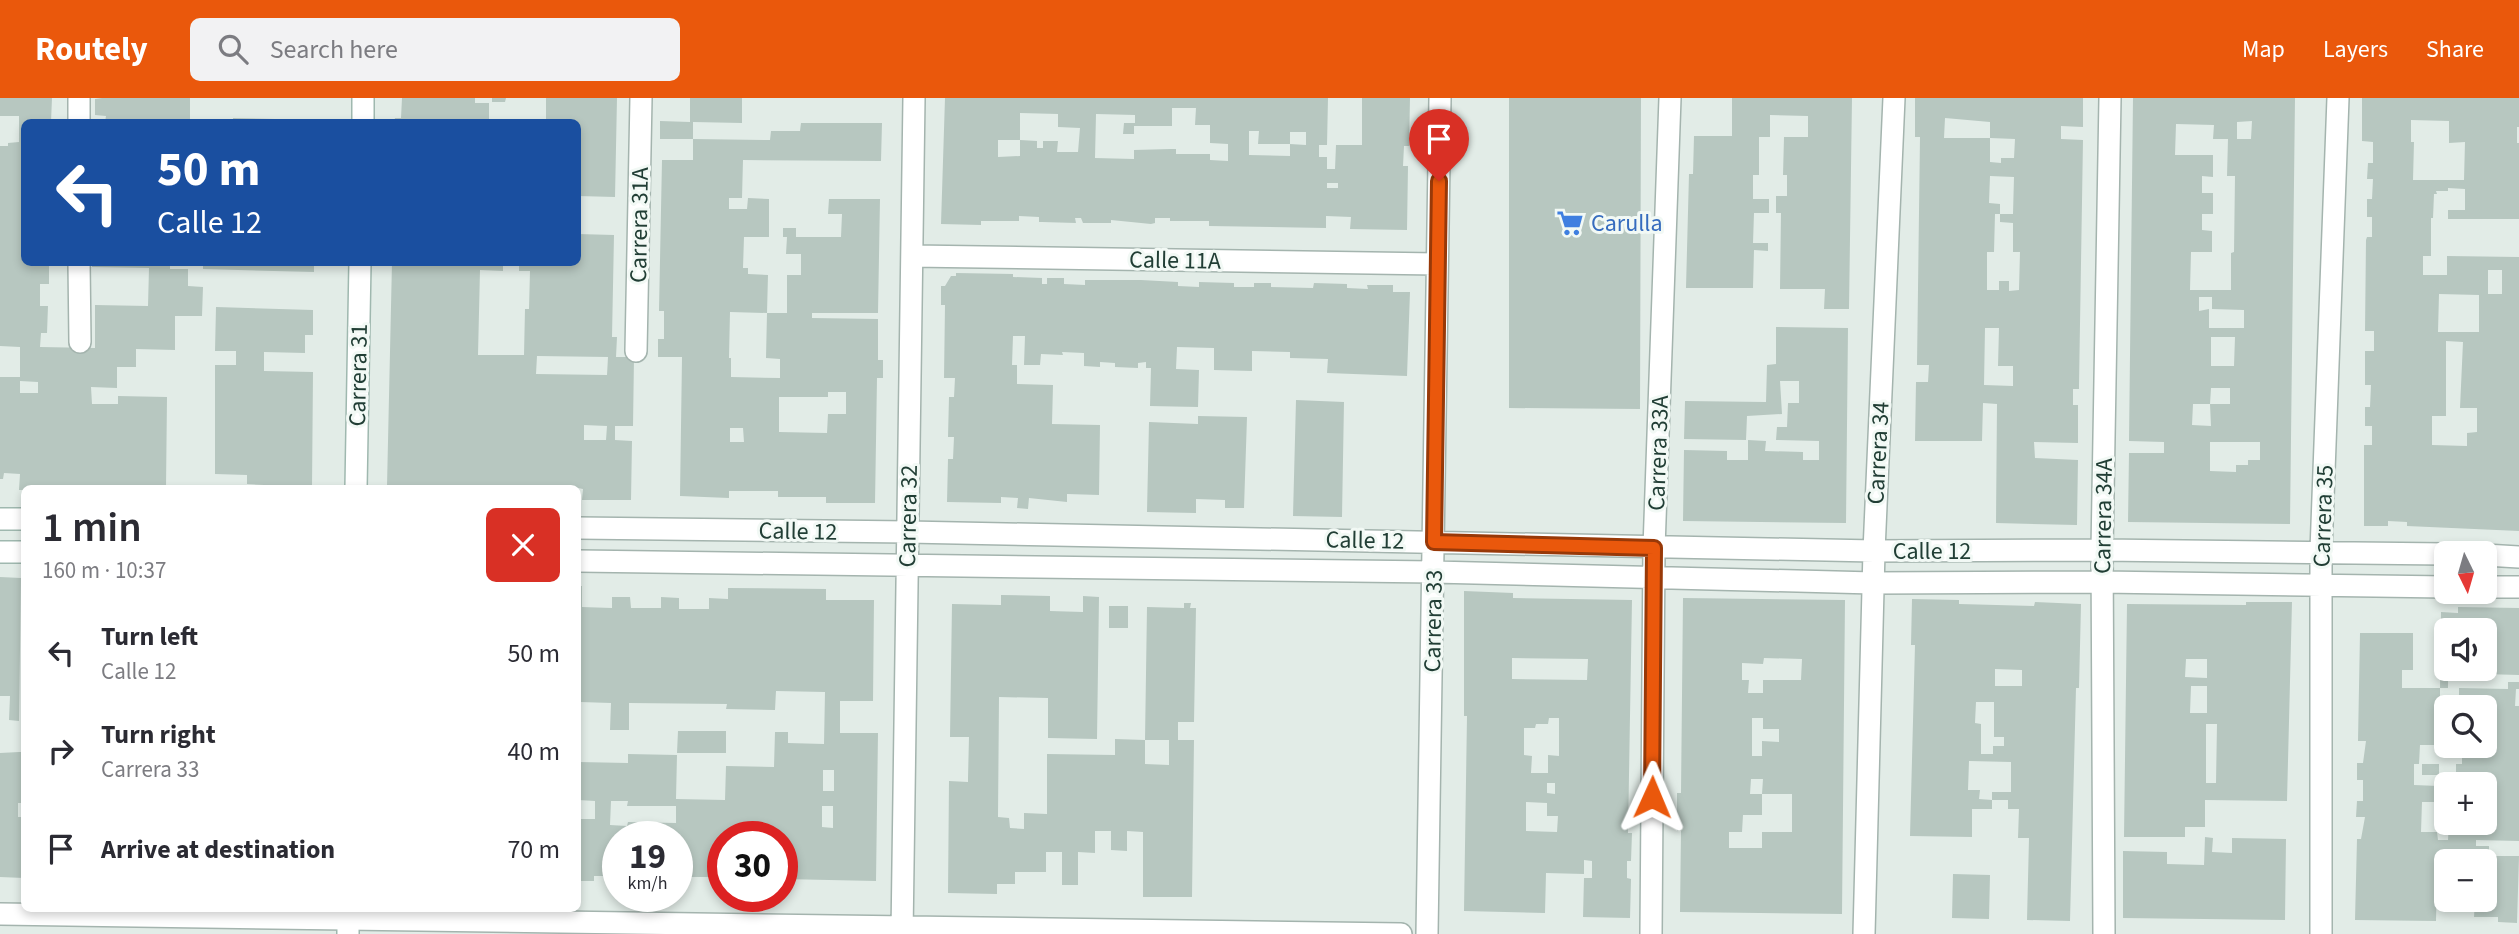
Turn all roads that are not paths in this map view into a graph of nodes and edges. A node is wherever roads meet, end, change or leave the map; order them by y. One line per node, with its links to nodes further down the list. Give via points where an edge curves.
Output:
1 (79, 98): 10 (street)
2 (363, 98): 11 (street)
3 (641, 98): 17 (street, Carrera 31A)
4 (914, 98): 12 (street, Carrera 32)
5 (1440, 98): 13 (street, Carrera 33)
6 (1670, 98): 24 (street, Carrera 33A)
7 (1894, 98): 26 (street, Carrera 34)
8 (2110, 98): 25 (street, Carrera 34A)
9 (2338, 98): 27 (street, Carrera 35)
10 (79, 119)
11 (363, 119)
12 (912, 256): 13 (street, Calle 11A); 22 (street, Carrera 32)
13 (1437, 264): 23 (street, Carrera 33)
14 (79, 266): 16 (street)
15 (360, 266): 18 (street, Carrera 31)
16 (80, 342)
17 (636, 351)
18 (356, 485)
19 (0, 519): 20 (street)
20 (21, 519)
21 (581, 528): 22 (street, Calle 12)
22 (908, 532): 23 (street, Calle 12); 34 (street, Carrera 32)
23 (1434, 542): 24 (street, Calle 12); 35 (street, Carrera 33)
24 (1654, 548): 26 (street, Calle 12); 36 (street, Carrera 33A)
25 (2102, 550): 26 (street, Calle 12); 27 (street, Calle 12); 37 (street, Carrera 34A)
26 (1874, 551): 38 (street, Carrera 34)
27 (2321, 551): 30 (street, Calle 12); 39 (street, Carrera 35)
28 (0, 552): 29 (street)
29 (21, 552)
30 (2434, 554)
31 (2497, 556): 32 (street)
32 (2519, 557)
33 (581, 561): 34 (street, Calle 12)
34 (908, 567): 35 (street, Calle 12); 45 (street, Carrera 32)
35 (1434, 572): 36 (street, Calle 12); 47 (street, Carrera 33)
36 (1654, 578): 38 (street, Calle 12); 48 (street, Carrera 33A)
37 (2102, 582): 38 (street, Calle 12); 39 (street, Calle 12); 50 (street, Carrera 34A)
38 (1873, 583): 49 (street, Carrera 34)
39 (2321, 586): 40 (street, Calle 12); 51 (street, Carrera 35)
40 (2434, 587)
41 (2497, 587): 42 (street)
42 (2519, 587)
43 (0, 914): 44 (street)
44 (348, 920): 45 (street)
45 (902, 930): 46 (street)
46 (1401, 934)
47 (1427, 934)
48 (1651, 934)
49 (1864, 934)
50 (2104, 934)
51 (2321, 934)

